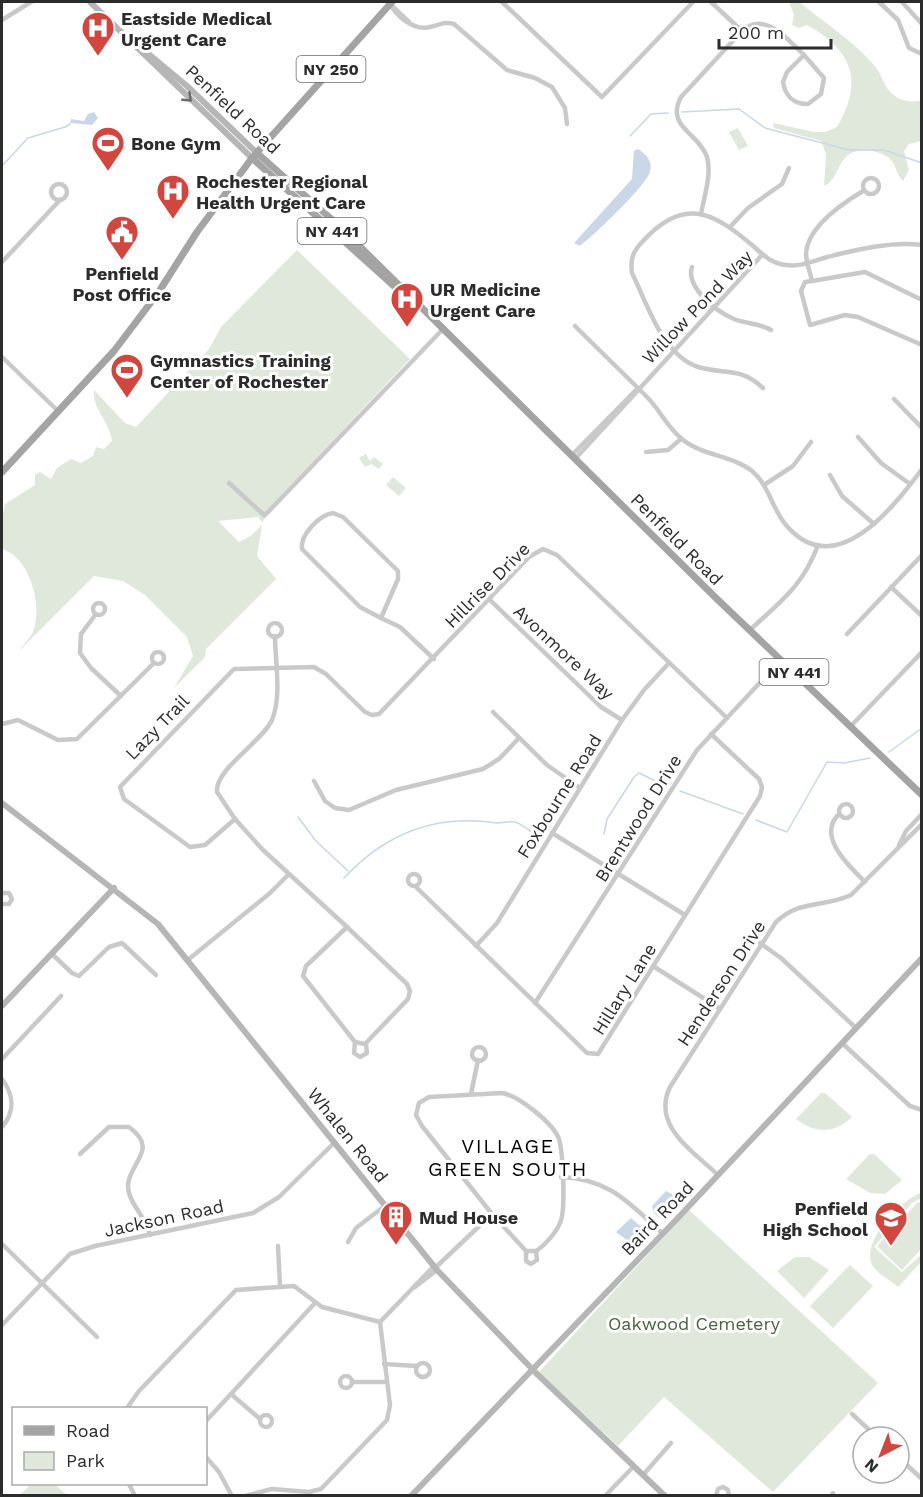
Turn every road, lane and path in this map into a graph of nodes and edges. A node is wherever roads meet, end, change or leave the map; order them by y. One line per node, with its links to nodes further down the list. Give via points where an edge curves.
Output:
1 (31, 2): 9 (street)
2 (90, 2): 15 (street, Penfield Road / NY 441, via 171,71)
3 (501, 2): 4 (street, via 602,97)
4 (693, 2)
5 (711, 2): 11 (street)
6 (879, 2): 12 (street, via 898,20 909,48)
7 (902, 2): 10 (street)
8 (391, 3): 14 (street, via 409,22 424,28 445,22 454,24 502,66 544,82 560,96); 15 (main road, NY 250)
9 (2, 20)
10 (921, 24)
11 (742, 31): 13 (street, via 751,25 768,25); 19 (street, via 678,103 678,122 707,157)
12 (921, 54)
13 (804, 55): 13 (street, via 822,73 825,83 818,98 808,104 790,98 783,82)
14 (567, 124)
15 (254, 156): 30 (main road, Penfield Road / NY 441, via 337,224); 38 (main road, NY 250, via 197,232 158,294 114,351)
16 (789, 168): 20 (street, via 782,184 748,208)
17 (863, 190): 24 (street, via 838,208 813,234 807,246)
18 (60, 200): 23 (street)
19 (701, 214): 20 (street); 33 (street, via 665,220 632,256 632,273 660,332)
20 (730, 227): 22 (street)
21 (921, 245): 24 (street, Willow Pond Way, via 891,245)
22 (762, 255): 24 (street, Willow Pond Way, via 785,265); 28 (street, Willow Pond Way)
23 (2, 262)
24 (807, 262): 26 (street)
25 (692, 267): 28 (street, via 691,282)
26 (812, 281): 27 (street, via 865,272); 32 (street, via 805,282 801,291 810,325 845,315 858,317)
27 (921, 300)
28 (715, 306): 31 (street, via 735,320); 33 (street, Willow Pond Way)
29 (575, 326): 36 (street)
30 (442, 330): 44 (main road, Penfield Road / NY 441); 48 (street, via 268,512 264,514)
31 (771, 330)
32 (921, 345)
33 (674, 349): 35 (street, via 694,365 738,371); 36 (street, Willow Pond Way)
34 (2, 357): 38 (street)
35 (763, 388)
36 (638, 389): 41 (street, Willow Pond Way); 44 (street, Willow Pond Way)
37 (894, 399): 39 (street)
38 (58, 411): 46 (main road, NY 250)
39 (921, 428)
40 (858, 437): 49 (street, via 882,463)
41 (681, 439): 43 (street, via 668,450); 50 (street, Willow Pond Way, via 745,466)
42 (811, 442): 50 (street, via 793,466)
43 (646, 452)
44 (573, 457): 59 (main road, Penfield Road / NY 441)
45 (921, 469): 49 (street)
46 (2, 472)
47 (830, 475): 51 (street, via 842,496)
48 (229, 483)
49 (910, 484): 51 (street)
50 (764, 485): 52 (street, Willow Pond Way, via 788,528)
51 (874, 524): 52 (street, via 846,543)
52 (818, 545): 59 (street, via 799,584)
53 (921, 555): 54 (street)
54 (891, 587): 57 (street); 60 (street)
55 (490, 600): 63 (street, Hillrise Drive); 66 (street, Hillrise Drive, via 532,554 550,550); 72 (street, Avonmore Way, via 601,706)
56 (96, 614): 69 (street, via 81,634 80,653)
57 (921, 616)
58 (381, 618): 58 (street, via 360,607 304,553 302,540 327,514 340,515 396,568 398,579); 63 (street, via 400,627)
59 (750, 630): 64 (main road, Penfield Road / NY 441)
60 (847, 634)
61 (275, 636): 67 (street)
62 (921, 652): 74 (street)
63 (434, 659): 68 (street, Hillrise Drive, via 379,714 368,714)
64 (781, 660): 71 (street, Brentwood Drive); 74 (main road, Penfield Road / NY 441)
65 (154, 663): 69 (street)
66 (669, 663): 71 (street, Hillrise Drive); 72 (street, Foxbourne Road)
67 (275, 667): 68 (street, Lazy Trail, via 317,668); 83 (street, via 273,718 217,788); 83 (street, Lazy Trail, via 231,670 120,787 124,799 190,847 201,847)
68 (347, 695)
69 (121, 696): 73 (street, via 73,741 54,739 18,720)
70 (493, 712): 76 (street)
71 (727, 718): 75 (street, Brentwood Drive)
72 (622, 720): 78 (street, Foxbourne Road)
73 (2, 724)
74 (849, 727): 79 (main road, Penfield Road / NY 441)
75 (711, 734): 87 (street, Brentwood Drive); 94 (street, Hillary Lane, via 759,779 762,791)
76 (519, 738): 77 (street, via 483,770 396,790 349,810 335,808 325,801); 78 (street, via 558,774)
77 (314, 781)
78 (580, 788): 85 (street, Foxbourne Road)
79 (921, 795)
80 (2, 803): 91 (street, Whalen Road)
81 (840, 814): 89 (street, via 832,823 834,842)
82 (921, 814): 86 (street, Henderson Drive)
83 (235, 819): 88 (street)
84 (921, 824): 86 (street, Henderson Drive)
85 (552, 833): 87 (street); 97 (street, Foxbourne Road, via 497,922)
86 (896, 850): 89 (street, Henderson Drive)
87 (619, 874): 94 (street); 104 (street, Brentwood Drive)
88 (288, 875): 95 (street); 100 (street)
89 (865, 882): 96 (street, Henderson Drive, via 845,898 790,911)
90 (416, 886): 97 (street, Hillary Lane)
91 (114, 888): 98 (street); 100 (street, Whalen Road, via 152,918)
92 (2, 893): 93 (street, via 9,893 12,898 9,904)
93 (2, 904)
94 (685, 915): 101 (street, Hillary Lane)
95 (347, 927): 108 (street, via 303,973 306,983); 110 (street, via 410,989 408,999)
96 (760, 944): 106 (street, Henderson Drive); 107 (street, via 781,958)
97 (476, 946): 104 (street, Hillary Lane)
98 (52, 954): 102 (street, via 79,976 109,947 122,943); 105 (street)
99 (921, 958): 107 (street, Baird Road)
100 (189, 959): 117 (street, Whalen Road)
101 (653, 966): 104 (street, Hillary Lane, via 595,1055 587,1053); 106 (street)
102 (156, 975)
103 (61, 996): 111 (street)
104 (535, 1003)
105 (2, 1006)
106 (719, 1008): 119 (street, Henderson Drive, via 670,1088 664,1106 671,1129)
107 (856, 1028): 109 (street, Baird Road)
108 (355, 1042): 110 (street); 110 (street, via 354,1053 360,1057 367,1053)
109 (842, 1043): 115 (street, via 909,1107); 119 (street, Baird Road)
110 (366, 1044)
111 (2, 1059)
112 (478, 1060): 114 (street)
113 (2, 1079): 116 (street, via 12,1104)
114 (471, 1094): 120 (street, via 502,1093 520,1099 558,1137); 122 (street, via 426,1097 419,1103 416,1115)
115 (921, 1110)
116 (2, 1127)
117 (335, 1142): 121 (street, Whalen Road); 124 (street, Jackson Road, via 279,1197 259,1210)
118 (80, 1154): 124 (street, via 109,1127 129,1127 138,1136 142,1152 128,1187)
119 (718, 1175): 123 (street, Baird Road)
120 (561, 1177): 123 (street, via 593,1182 615,1191); 129 (street, via 561,1222)
121 (386, 1206): 125 (street, via 356,1228); 130 (street, Whalen Road)
122 (492, 1214): 128 (street); 130 (street)
123 (663, 1234): 139 (street, Baird Road)
124 (150, 1235): 131 (street, Jackson Road, via 69,1254)
125 (348, 1242)
126 (2, 1244): 131 (street)
127 (278, 1246): 132 (street)
128 (526, 1251): 129 (street); 129 (street, via 526,1261 531,1264 537,1260)
129 (536, 1251)
130 (436, 1268): 134 (street); 139 (street, Whalen Road)
131 (42, 1283): 135 (street, Jackson Road); 136 (street)
132 (280, 1286): 133 (street, via 298,1288); 143 (street, via 232,1293)
133 (315, 1303): 134 (street); 142 (street)
134 (380, 1322): 137 (street)
135 (2, 1325)
136 (97, 1337)
137 (384, 1364): 138 (street); 141 (street)
138 (417, 1366)
139 (533, 1370): 150 (street, Whalen Road); 154 (street, Baird Road)
140 (353, 1382): 141 (street)
141 (386, 1382): 153 (street, via 390,1417 321,1489 272,1489)
142 (231, 1394): 145 (street); 146 (street)
143 (128, 1407)
144 (852, 1414): 147 (street)
145 (260, 1419)
146 (207, 1420)
147 (864, 1425)
148 (671, 1443): 151 (street)
149 (207, 1458): 152 (street)
150 (634, 1466): 151 (street, Whalen Road); 155 (street)
151 (643, 1475): 156 (street, Whalen Road)
152 (232, 1496)
153 (245, 1496)
154 (411, 1496)
155 (605, 1496)
156 (664, 1496)
157 (716, 1496): 158 (street, via 723,1487)
158 (729, 1496)

